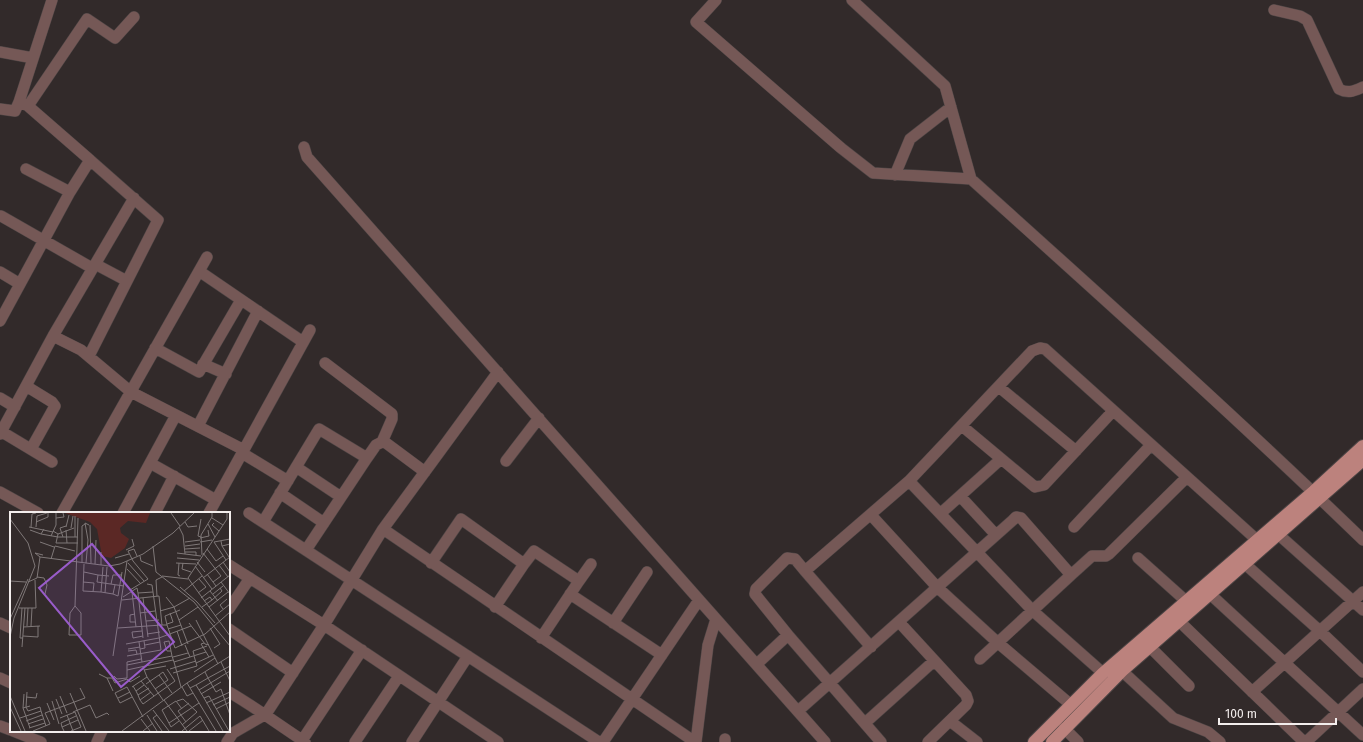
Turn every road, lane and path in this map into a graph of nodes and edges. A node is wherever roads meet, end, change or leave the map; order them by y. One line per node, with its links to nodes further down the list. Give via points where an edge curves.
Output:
1 (52, 0): 7 (street)
2 (716, 0): 15 (street, via 696,22 873,173)
3 (852, 0): 10 (street, via 945,86)
4 (1274, 10): 8 (street, via 1307,20 1339,89 1351,92)
5 (134, 17): 9 (street, via 114,38 87,19)
6 (0, 52): 7 (street)
7 (33, 58): 9 (street)
8 (1363, 87)
9 (24, 104): 11 (street, via 15,111); 13 (street)
10 (951, 107): 15 (street, via 910,139); 16 (street)
11 (0, 109)
12 (304, 147): 38 (street, via 306,157)
13 (90, 160): 17 (street); 18 (street)
14 (26, 168): 17 (street)
15 (895, 175): 16 (street)
16 (970, 179): 71 (street, via 1228,411)
17 (70, 192): 20 (street)
18 (134, 198): 22 (street); 25 (street, via 158,220)
19 (1, 216): 20 (street)
20 (45, 241): 22 (street); 26 (street)
21 (207, 257): 23 (street)
22 (94, 266): 25 (street); 32 (street)
23 (199, 271): 27 (street); 34 (street)
24 (0, 272): 26 (street)
25 (127, 281): 35 (street)
26 (20, 284): 28 (street)
27 (241, 300): 29 (street); 37 (street)
28 (3, 309): 30 (street)
29 (258, 311): 33 (street); 39 (street)
30 (0, 321)
31 (310, 330): 33 (street)
32 (53, 336): 35 (street); 40 (street)
33 (303, 342): 56 (street)
34 (155, 348): 37 (street, via 199,372); 42 (street)
35 (89, 356): 42 (street)
36 (325, 363): 51 (street, via 392,414)
37 (203, 364): 39 (street)
38 (498, 372): 47 (street); 64 (street)
39 (226, 374): 48 (street)
40 (26, 386): 44 (street); 54 (street, via 55,406)
41 (999, 387): 45 (street, via 1032,351 1045,349); 49 (street); 55 (street)
42 (131, 392): 46 (street); 76 (street)
43 (0, 398): 44 (street)
44 (15, 407): 50 (street)
45 (1112, 411): 52 (street); 55 (street)
46 (176, 415): 48 (street); 62 (street)
47 (538, 418): 60 (street); 109 (street)
48 (198, 426): 56 (street)
49 (962, 426): 58 (street); 68 (street)
50 (1, 433): 54 (street)
51 (382, 442): 57 (street, via 376,445); 64 (street)
52 (1151, 445): 66 (street); 85 (street)
53 (1363, 446): 71 (main road)
54 (31, 449): 61 (street)
55 (1076, 450): 58 (street, via 1044,485 1035,487)
56 (243, 452): 67 (street); 74 (street)
57 (367, 458): 63 (street, via 319,429); 73 (street)
58 (1001, 459): 72 (street)
59 (1363, 460): 71 (main road)
60 (506, 461)
61 (52, 462)
62 (150, 463): 65 (street); 77 (street)
63 (296, 467): 67 (street); 73 (street)
64 (426, 472): 86 (street)
65 (174, 476): 74 (street); 78 (street)
66 (1187, 477): 89 (street); 101 (street, via 1109,554 1092,556)
67 (288, 480): 70 (street)
68 (909, 481): 81 (street); 82 (street)
69 (0, 492): 75 (street)
70 (280, 494): 83 (street); 84 (street)
71 (1317, 495): 88 (main road); 89 (main road); 90 (street)
72 (960, 496): 81 (street); 87 (street)
73 (341, 498): 84 (street)
74 (216, 500): 79 (street)
75 (36, 512)
76 (63, 512)
77 (124, 512)
78 (155, 512)
79 (210, 512)
80 (249, 513): 83 (street)
81 (941, 513): 92 (street)
82 (871, 515): 99 (street); 105 (street)
83 (263, 522): 91 (street)
84 (324, 524): 91 (street)
85 (1074, 527)
86 (383, 529): 94 (street); 103 (street)
87 (996, 535): 92 (street); 101 (street, via 1016,517 1021,518)
88 (1279, 535): 97 (main road); 111 (street)
89 (1257, 540): 110 (main road)
90 (1363, 540)
91 (306, 550): 103 (street)
92 (978, 552): 105 (street); 115 (street)
93 (1138, 558): 110 (street)
94 (431, 563): 95 (street, via 461,519); 112 (street)
95 (524, 564): 104 (street, via 534,551); 112 (street)
96 (591, 564): 104 (street)
97 (1245, 564): 108 (main road); 124 (street)
98 (230, 566): 102 (street)
99 (805, 571): 125 (street, via 795,559 787,558 756,589 755,594); 128 (street)
100 (647, 572): 120 (street)
101 (1071, 575): 115 (street)
102 (250, 578): 113 (street); 121 (street)
103 (352, 580): 121 (street); 132 (street)
104 (579, 581): 107 (street)
105 (937, 587): 118 (street); 127 (street)
106 (1363, 592): 111 (street)
107 (570, 594): 120 (street); 126 (street)
108 (1210, 594): 117 (main road); 135 (street)
109 (699, 600): 116 (street); 131 (street)
110 (1186, 601): 140 (main road)
111 (1353, 601): 114 (street); 124 (street)
112 (495, 607): 126 (street)
113 (230, 608)
114 (1363, 610)
115 (1033, 611): 127 (street); 140 (street)
116 (716, 619): 136 (street); 173 (street, via 708,644)
117 (1179, 621): 129 (main road); 147 (street)
118 (899, 622): 128 (street); 134 (street)
119 (0, 623): 122 (street)
120 (613, 623): 131 (street)
121 (324, 625): 130 (street); 139 (street)
122 (10, 628)
123 (230, 630): 139 (street)
124 (1320, 631): 135 (street); 138 (street)
125 (788, 635): 136 (street); 144 (street)
126 (541, 638): 149 (street)
127 (997, 642): 133 (street); 151 (street)
128 (871, 646): 144 (street)
129 (1150, 647): 137 (main road); 145 (street)
130 (362, 650): 141 (street); 164 (street)
131 (662, 655): 149 (street)
132 (468, 656): 150 (street); 171 (street)
133 (980, 659)
134 (934, 660): 155 (street, via 966,695 968,701); 156 (street)
135 (1285, 662): 147 (street); 153 (street)
136 (757, 664): 152 (street)
137 (1122, 671): 158 (main road); 181 (street, via 1173,718 1208,732)
138 (1363, 672)
139 (293, 673): 154 (street)
140 (1103, 673): 151 (main road)
141 (400, 676): 150 (street); 168 (street)
142 (0, 678): 143 (street)
143 (10, 683)
144 (830, 683): 152 (street); 156 (street)
145 (1189, 686)
146 (1363, 689): 153 (street)
147 (1252, 692): 182 (street)
148 (230, 693): 154 (street)
149 (632, 699): 172 (street); 173 (street)
150 (438, 702): 163 (street); 169 (street)
151 (1070, 704): 178 (main road)
152 (798, 711): 174 (street)
153 (1338, 712): 162 (street); 182 (street)
154 (266, 714): 164 (street); 167 (street, via 233,733)
155 (950, 721): 176 (street); 177 (street)
156 (865, 723): 175 (street)
157 (0, 726): 159 (street)
158 (1064, 728): 179 (main road); 180 (street)
159 (10, 730)
160 (15, 732): 165 (street)
161 (102, 732): 166 (street)
162 (1363, 735)
163 (484, 738): 170 (street)
164 (303, 741)
165 (41, 742)
166 (97, 742)
167 (227, 742)
168 (355, 742)
169 (412, 742)
170 (498, 742)
171 (599, 742)
172 (603, 742)
173 (695, 742)
174 (825, 742)
175 (881, 742)
176 (928, 742)
177 (977, 742)
178 (1034, 742)
179 (1052, 742)
180 (1078, 742)
181 (1220, 742)
182 (1305, 742)

